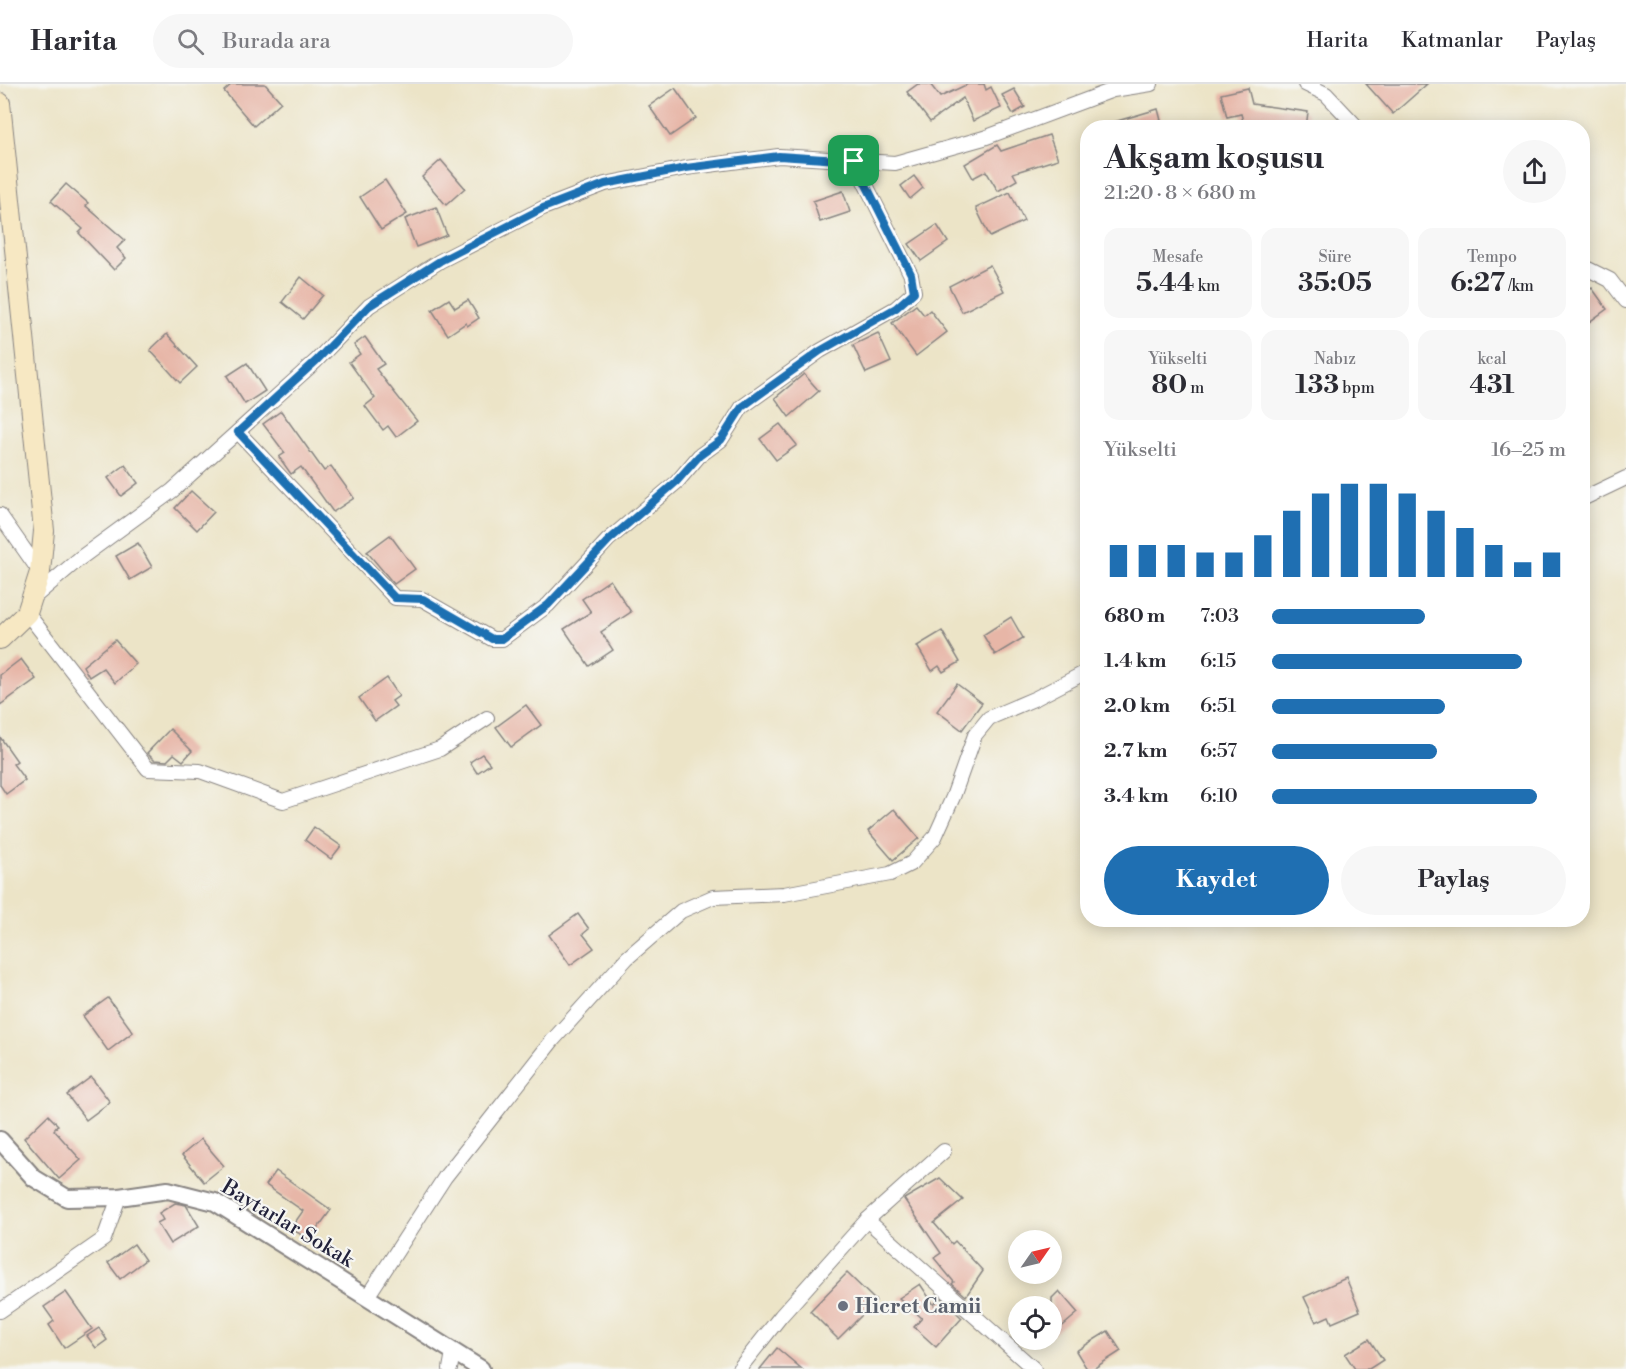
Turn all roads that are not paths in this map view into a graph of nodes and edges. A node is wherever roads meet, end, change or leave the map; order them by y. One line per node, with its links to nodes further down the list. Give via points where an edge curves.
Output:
1 (1151, 84): 3 (street)
2 (1305, 84): 5 (street, via 1326,94)
3 (1111, 87): 6 (street, via 984,138 895,163)
4 (0, 103): 13 (main road, via 44,531)
5 (1350, 120)
6 (854, 161): 9 (street, via 779,156 686,168 605,184 543,208 440,261 369,306); 9 (street, via 911,274 914,292 896,308 820,351 742,407 721,440 609,540 548,605 502,639 492,639 423,599 395,598)
7 (1590, 270): 8 (street, via 1610,280)
8 (1626, 301)
9 (238, 432): 14 (street, via 172,491 79,560)
10 (1626, 478): 11 (street)
11 (1590, 495)
12 (0, 515): 13 (street)
13 (40, 572): 14 (main road)
14 (29, 606): 15 (main road); 17 (street, via 148,769 200,771 283,801 440,749)
15 (0, 639)
16 (1080, 675): 22 (street, via 990,718 975,735 934,837 912,863 890,874 794,893 713,897 681,911 636,950 552,1041 452,1167)
17 (487, 718)
18 (0, 1140): 20 (street, Baytarlar Sokak, via 34,1178 68,1198)
19 (944, 1151): 21 (street)
20 (119, 1197): 22 (street, Baytarlar Sokak, via 168,1190 215,1202); 23 (street, via 104,1239)
21 (867, 1220): 27 (street); 28 (street)
22 (367, 1298): 24 (street, Baytarlar Sokak)
23 (0, 1311)
24 (453, 1352): 25 (street); 26 (street, Baytarlar Sokak)
25 (450, 1369)
26 (481, 1369)
27 (739, 1369)
28 (1034, 1369)

